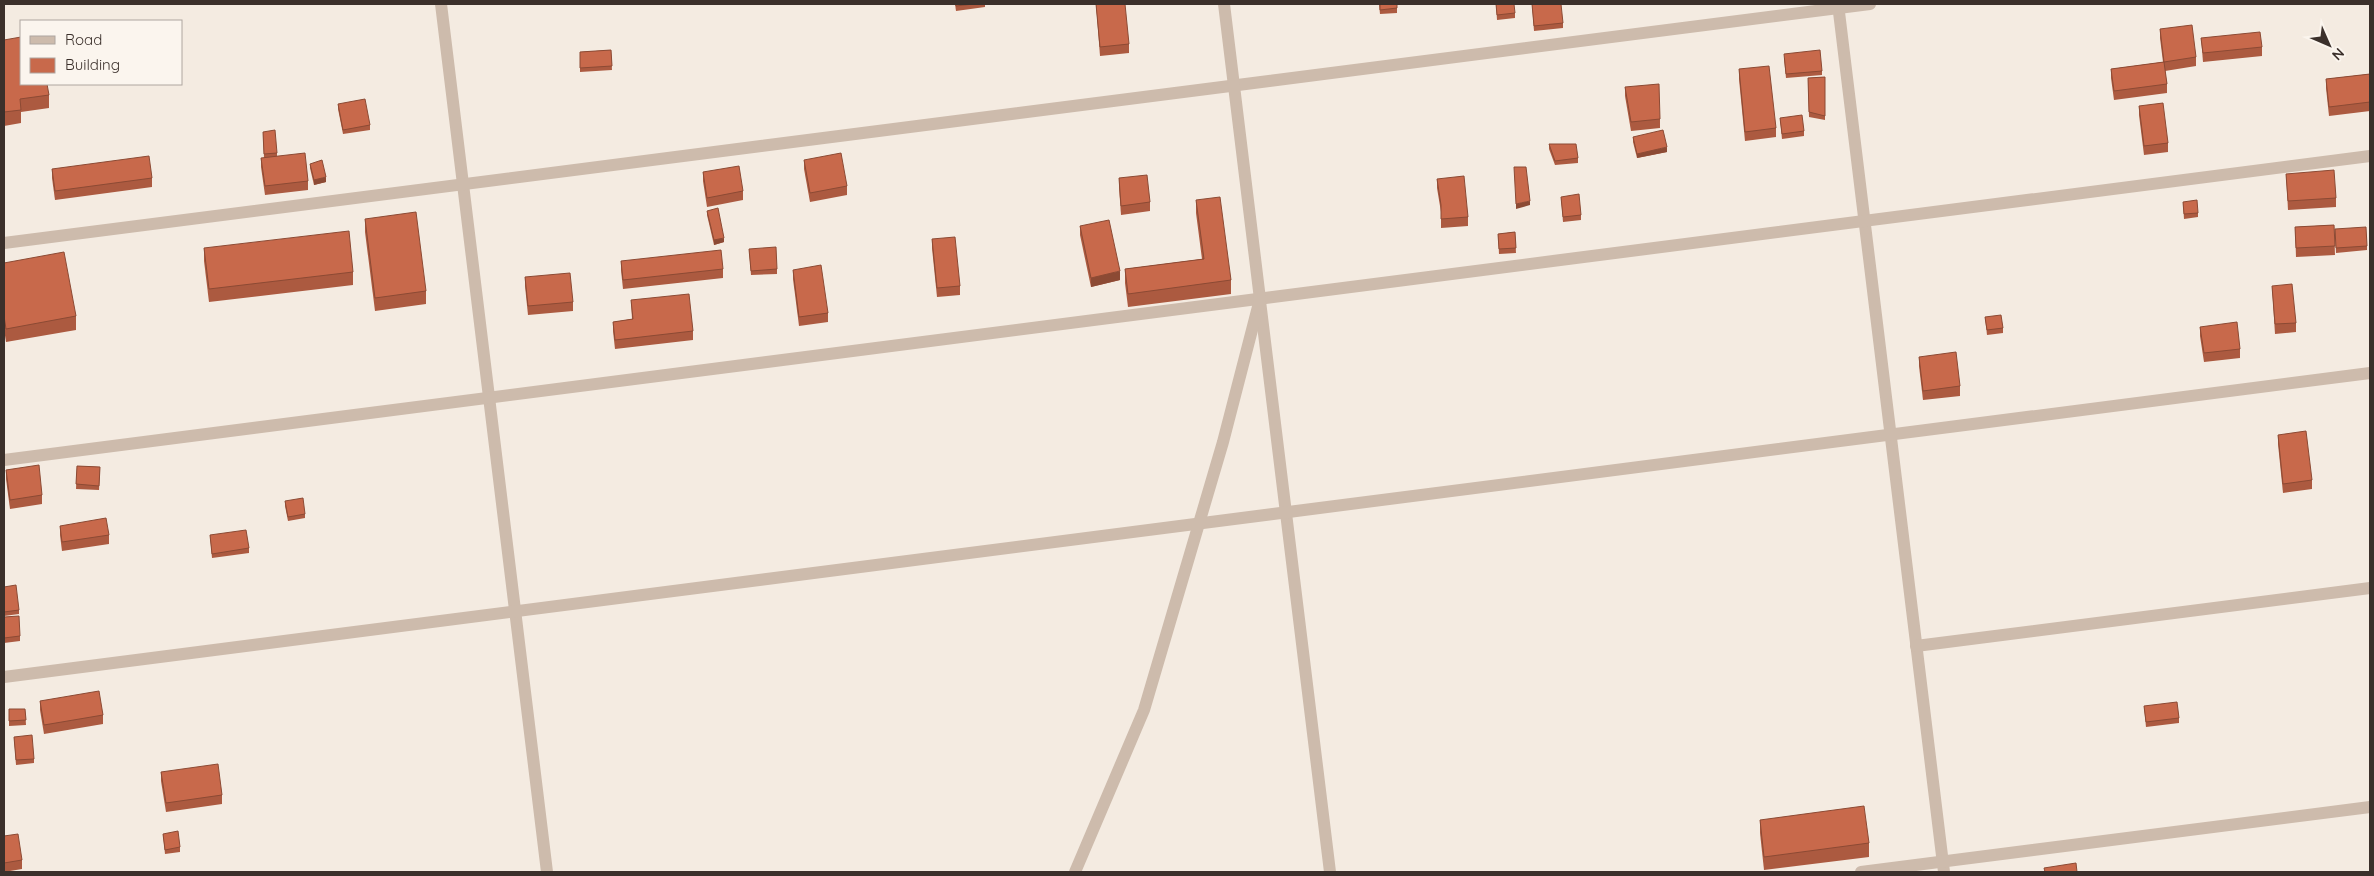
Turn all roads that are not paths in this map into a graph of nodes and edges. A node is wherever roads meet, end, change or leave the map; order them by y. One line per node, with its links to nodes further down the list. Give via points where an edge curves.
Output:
1 (440, 4): 7 (street)
2 (1224, 4): 5 (street)
3 (1870, 4): 4 (street)
4 (1838, 6): 5 (street); 8 (street)
5 (1234, 85): 7 (street); 10 (street)
6 (2370, 156): 8 (street)
7 (463, 184): 9 (street); 12 (street)
8 (1864, 221): 10 (street); 13 (street)
9 (4, 243)
10 (1260, 299): 12 (street); 15 (street); 16 (street)
11 (2370, 373): 13 (street)
12 (489, 398): 14 (street); 18 (street)
13 (1891, 435): 15 (street); 19 (street)
14 (4, 460)
15 (1286, 512): 16 (street); 25 (street)
16 (1199, 524): 18 (street); 24 (street, via 1144,710)
17 (2370, 588): 19 (street)
18 (515, 612): 20 (street); 23 (street)
19 (1916, 646): 22 (street)
20 (4, 677)
21 (2370, 807): 22 (street)
22 (1943, 867): 26 (street)
23 (547, 872)
24 (1074, 872)
25 (1330, 872)
26 (1861, 872)

